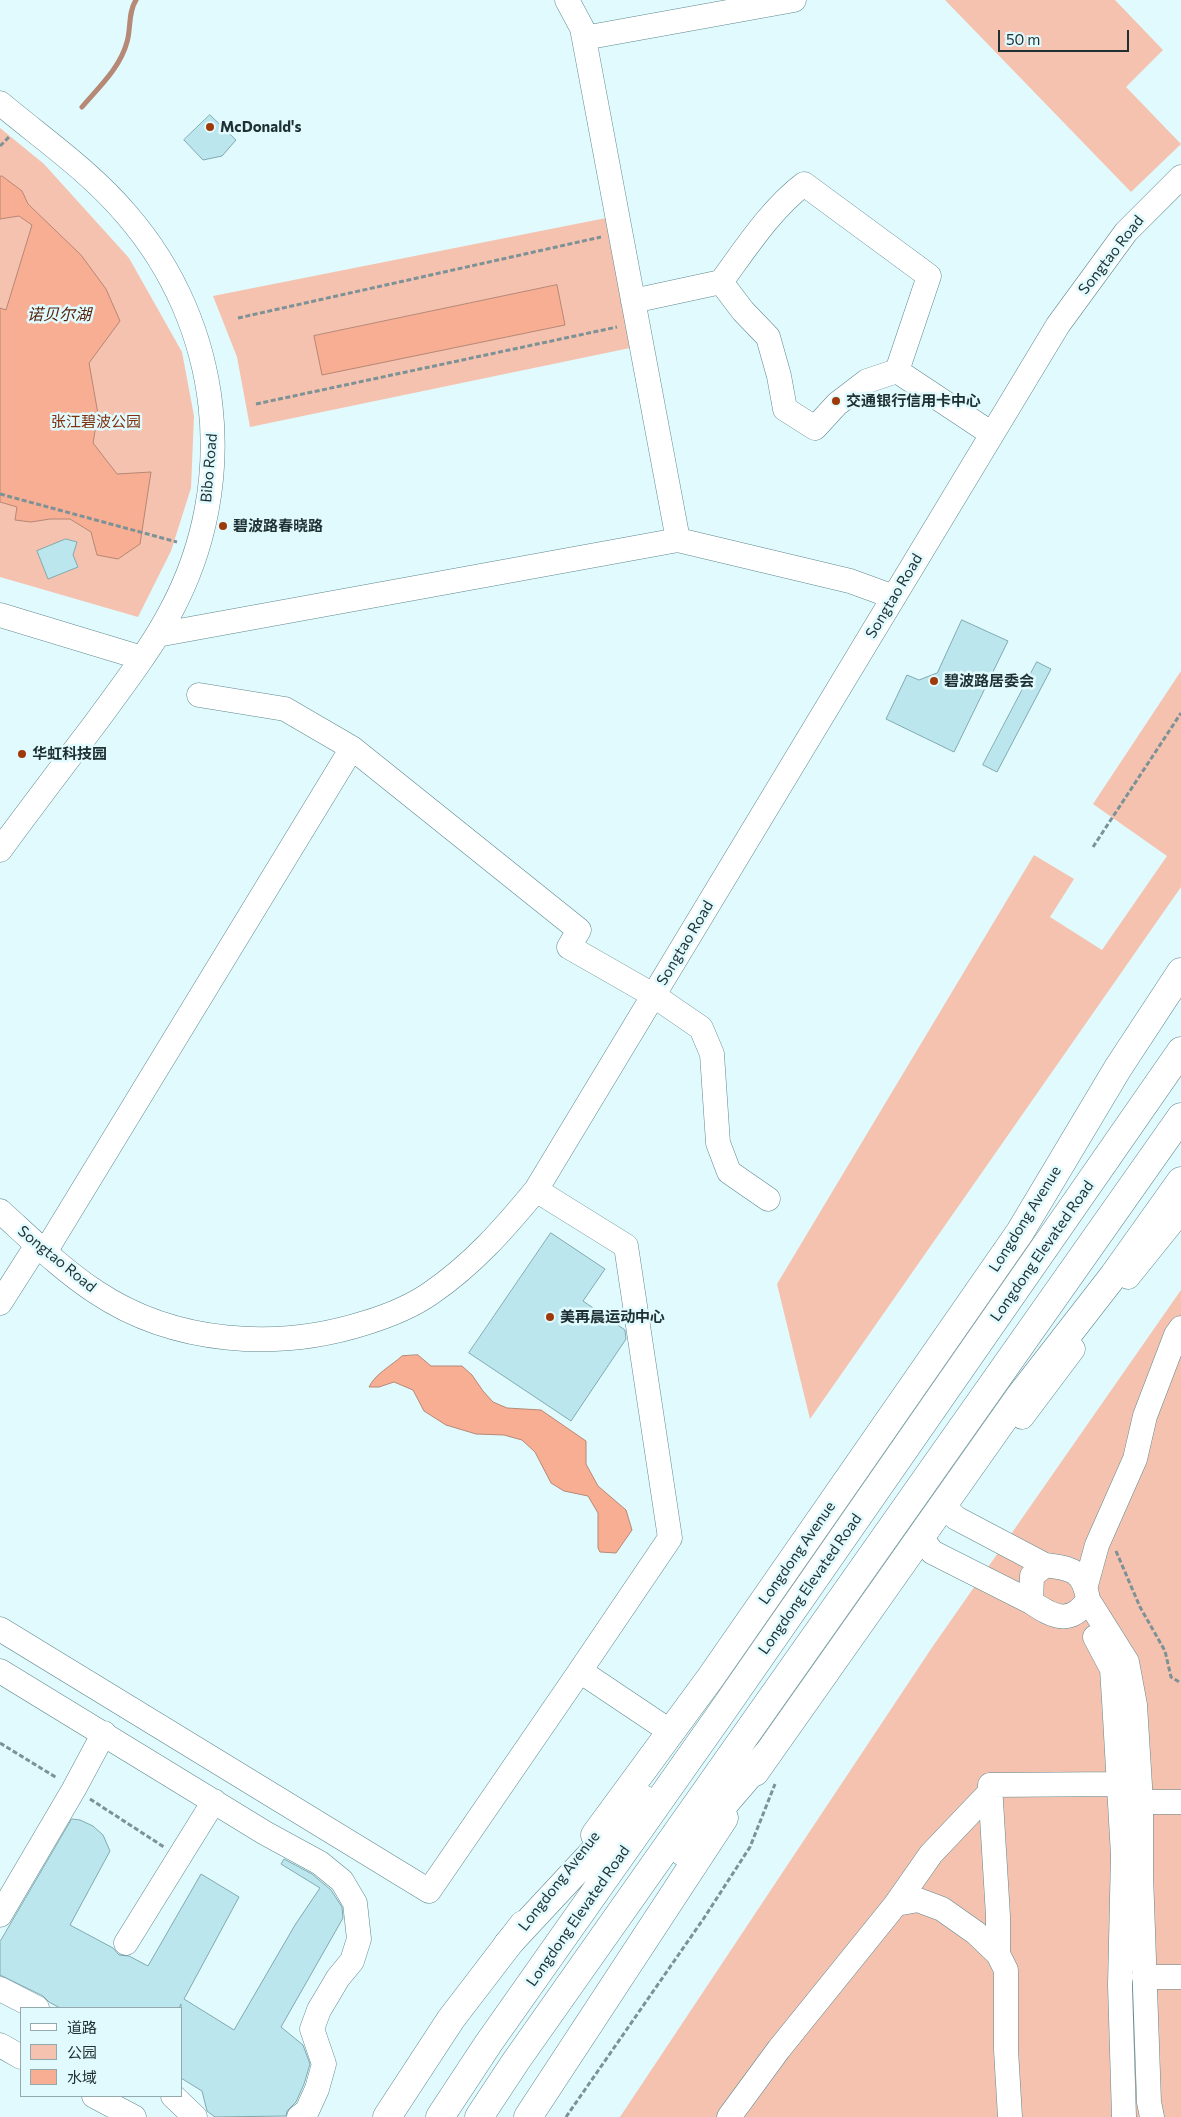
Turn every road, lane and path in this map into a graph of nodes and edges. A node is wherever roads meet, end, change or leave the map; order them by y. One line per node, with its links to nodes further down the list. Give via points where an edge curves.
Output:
1 (567, 0): 3 (street)
2 (794, 0): 3 (street)
3 (584, 38): 6 (street)
4 (0, 103): 15 (street, Bibo Road, via 96,184 126,214 157,253 192,323 203,357 212,422 209,488)
5 (1181, 178): 12 (street, Songtao Road, via 1126,232 1105,258 1058,325)
6 (621, 233): 8 (street); 9 (path)
7 (721, 282): 8 (street); 10 (street, via 768,337 785,409 815,428 837,404 867,381); 10 (street, via 788,196 804,184 929,276)
8 (636, 312): 11 (path); 14 (street)
9 (238, 318)
10 (897, 371): 12 (street)
11 (256, 404)
12 (992, 434): 16 (street, Songtao Road)
13 (0, 494): 15 (path)
14 (678, 540): 16 (street, via 850,581); 18 (street)
15 (197, 548): 18 (street, Bibo Road, via 182,587)
16 (894, 597): 26 (street, Songtao Road)
17 (0, 615): 19 (street)
18 (157, 635): 19 (street, Bibo Road)
19 (142, 658): 24 (street, Bibo Road)
20 (199, 695): 22 (street, via 285,710)
21 (1181, 713): 23 (path)
22 (352, 748): 26 (street, via 579,930 569,947); 35 (street)
23 (1093, 847)
24 (0, 850)
25 (1181, 972): 51 (main road, Longdong Avenue, via 1118,1068 1020,1232)
26 (653, 995): 30 (street, Songtao Road); 31 (street, via 701,1028 712,1054 718,1143 729,1172)
27 (1181, 1051): 50 (main road, Longdong Elevated Road)
28 (1181, 1117): 67 (main road)
29 (1181, 1181): 36 (main road)
30 (536, 1190): 35 (street, Songtao Road, via 468,1266 429,1295 387,1316 338,1332 292,1339 248,1340 162,1324 97,1293); 48 (street, via 626,1246 670,1538)
31 (768, 1199)
32 (1181, 1201): 36 (main road)
33 (0, 1211): 35 (street, Songtao Road)
34 (1181, 1211): 39 (street)
35 (41, 1248): 37 (street)
36 (1114, 1275): 40 (main road, via 1020,1396)
37 (0, 1303)
38 (1181, 1328): 42 (street, via 1145,1416 1135,1459)
39 (1022, 1418)
40 (944, 1506): 41 (main road); 43 (street, via 956,1518)
41 (921, 1537): 45 (street, via 932,1552); 53 (main road)
42 (1100, 1539): 43 (street); 44 (street); 49 (path, via 1112,1539 1140,1607 1165,1651 1171,1676)
43 (1056, 1566): 44 (street, via 1074,1570); 45 (street, via 1032,1576)
44 (1084, 1599): 45 (street, via 1064,1617 1050,1615); 55 (street, via 1112,1669); 58 (street, via 1127,1662 1135,1705)
45 (1031, 1602)
46 (0, 1629): 48 (street, via 428,1891)
47 (0, 1671): 52 (street)
48 (580, 1671): 51 (street)
49 (1181, 1683)
50 (717, 1719): 63 (main road); 78 (main road, Longdong Elevated Road)
51 (671, 1732): 63 (main road, Longdong Avenue, via 619,1804)
52 (104, 1733): 57 (street); 61 (street)
53 (768, 1753): 67 (main road); 80 (main road)
54 (775, 1782): 81 (path, via 750,1847)
55 (1119, 1784): 56 (street, via 990,1785); 84 (street, via 1123,1855 1120,1985)
56 (991, 1792): 60 (street, via 931,1854); 64 (street)
57 (214, 1801): 62 (street); 76 (street, via 320,1863 342,1881 355,1903 359,1939 352,1961 319,2010 312,2029 324,2064 307,2111)
58 (1141, 1802): 59 (street); 65 (street)
59 (1181, 1802)
60 (896, 1904): 64 (street, via 918,1900 942,1909); 82 (street, via 778,2049)
61 (0, 1915)
62 (126, 1943)
63 (508, 1944): 77 (main road, Longdong Avenue, via 451,2019)
64 (998, 1954): 83 (street, via 1006,1970)
65 (1144, 1977): 66 (street); 85 (street)
66 (1181, 1977)
67 (574, 1978): 79 (main road)
68 (0, 1989): 69 (street)
69 (36, 2007)
70 (0, 2045): 71 (street)
71 (20, 2056)
72 (96, 2097): 74 (street)
73 (175, 2097): 75 (street)
74 (134, 2117)
75 (195, 2117)
76 (299, 2117)
77 (387, 2117)
78 (440, 2117)
79 (479, 2117)
80 (528, 2117)
81 (566, 2117)
82 (729, 2117)
83 (1010, 2117)
84 (1124, 2117)
85 (1152, 2117)

